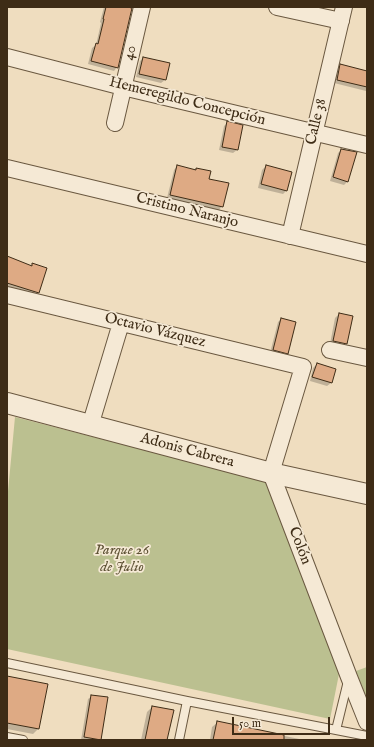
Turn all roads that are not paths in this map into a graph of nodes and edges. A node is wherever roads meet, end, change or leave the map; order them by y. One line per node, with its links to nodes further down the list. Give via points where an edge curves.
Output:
1 (142, 7): 5 (street, 40)
2 (277, 7): 3 (street)
3 (342, 14): 7 (street, Calle 38)
4 (7, 57): 5 (street, Hemeregildo Concepción)
5 (123, 87): 6 (street, 40); 7 (street, Hemeregildo Concepción)
6 (115, 123)
7 (314, 132): 8 (street, Hemeregildo Concepción); 10 (street, Calle 38)
8 (367, 145)
9 (7, 168): 10 (street, Cristino Naranjo)
10 (290, 236): 11 (street, Cristino Naranjo)
11 (367, 254)
12 (7, 295): 13 (street, Octavio Vázquez)
13 (121, 323): 17 (street); 18 (street, Octavio Vázquez, via 303,367)
14 (330, 350): 15 (street)
15 (367, 358)
16 (8, 408): 17 (street, Adonis Cabrera)
17 (90, 426): 18 (street, Adonis Cabrera)
18 (271, 473): 19 (street, Adonis Cabrera); 21 (street, Colón)
19 (367, 494)
20 (7, 663): 22 (lane)
21 (349, 677): 23 (street, Colón); 24 (lane)
22 (187, 701): 24 (lane); 28 (lane)
23 (367, 722)
24 (336, 730): 25 (lane)
25 (367, 736)
26 (7, 737): 27 (lane)
27 (23, 740)
28 (179, 740)

